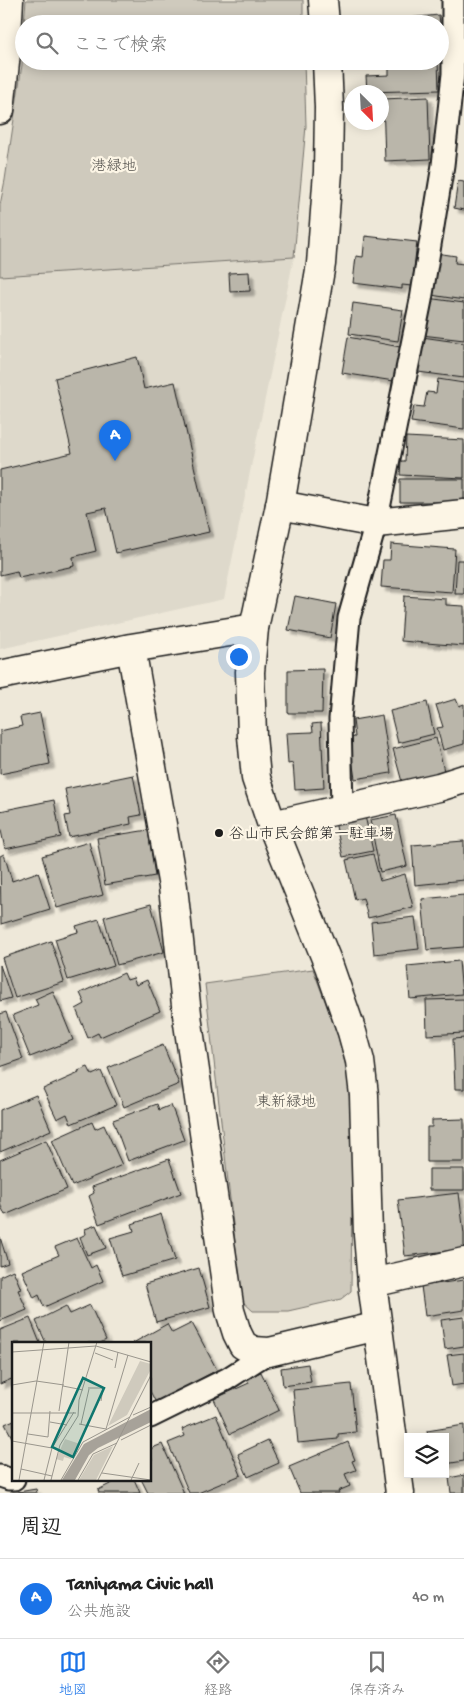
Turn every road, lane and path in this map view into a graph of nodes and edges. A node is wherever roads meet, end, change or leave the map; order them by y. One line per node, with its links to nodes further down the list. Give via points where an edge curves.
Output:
1 (9, 0): 6 (street)
2 (323, 0): 4 (street)
3 (453, 0): 9 (lane, via 453,74 443,165 421,300)
4 (324, 15)
5 (327, 70): 7 (street, via 328,172 321,264)
6 (0, 110)
7 (280, 505): 9 (street); 10 (street)
8 (464, 514): 9 (street)
9 (376, 523): 14 (lane, via 348,618 340,719)
10 (254, 628): 11 (street); 15 (street, via 250,672 256,778)
11 (131, 648): 12 (street); 19 (street, via 173,887 188,1023 230,1311 243,1346)
12 (0, 675)
13 (464, 779): 14 (street)
14 (342, 808): 15 (street)
15 (272, 825): 17 (street, via 329,966 360,1061)
16 (464, 1262): 17 (street)
17 (372, 1283): 18 (street)
18 (378, 1326): 19 (street); 21 (street)
19 (269, 1352): 20 (lane, via 227,1379)
20 (151, 1417)
21 (400, 1493)

